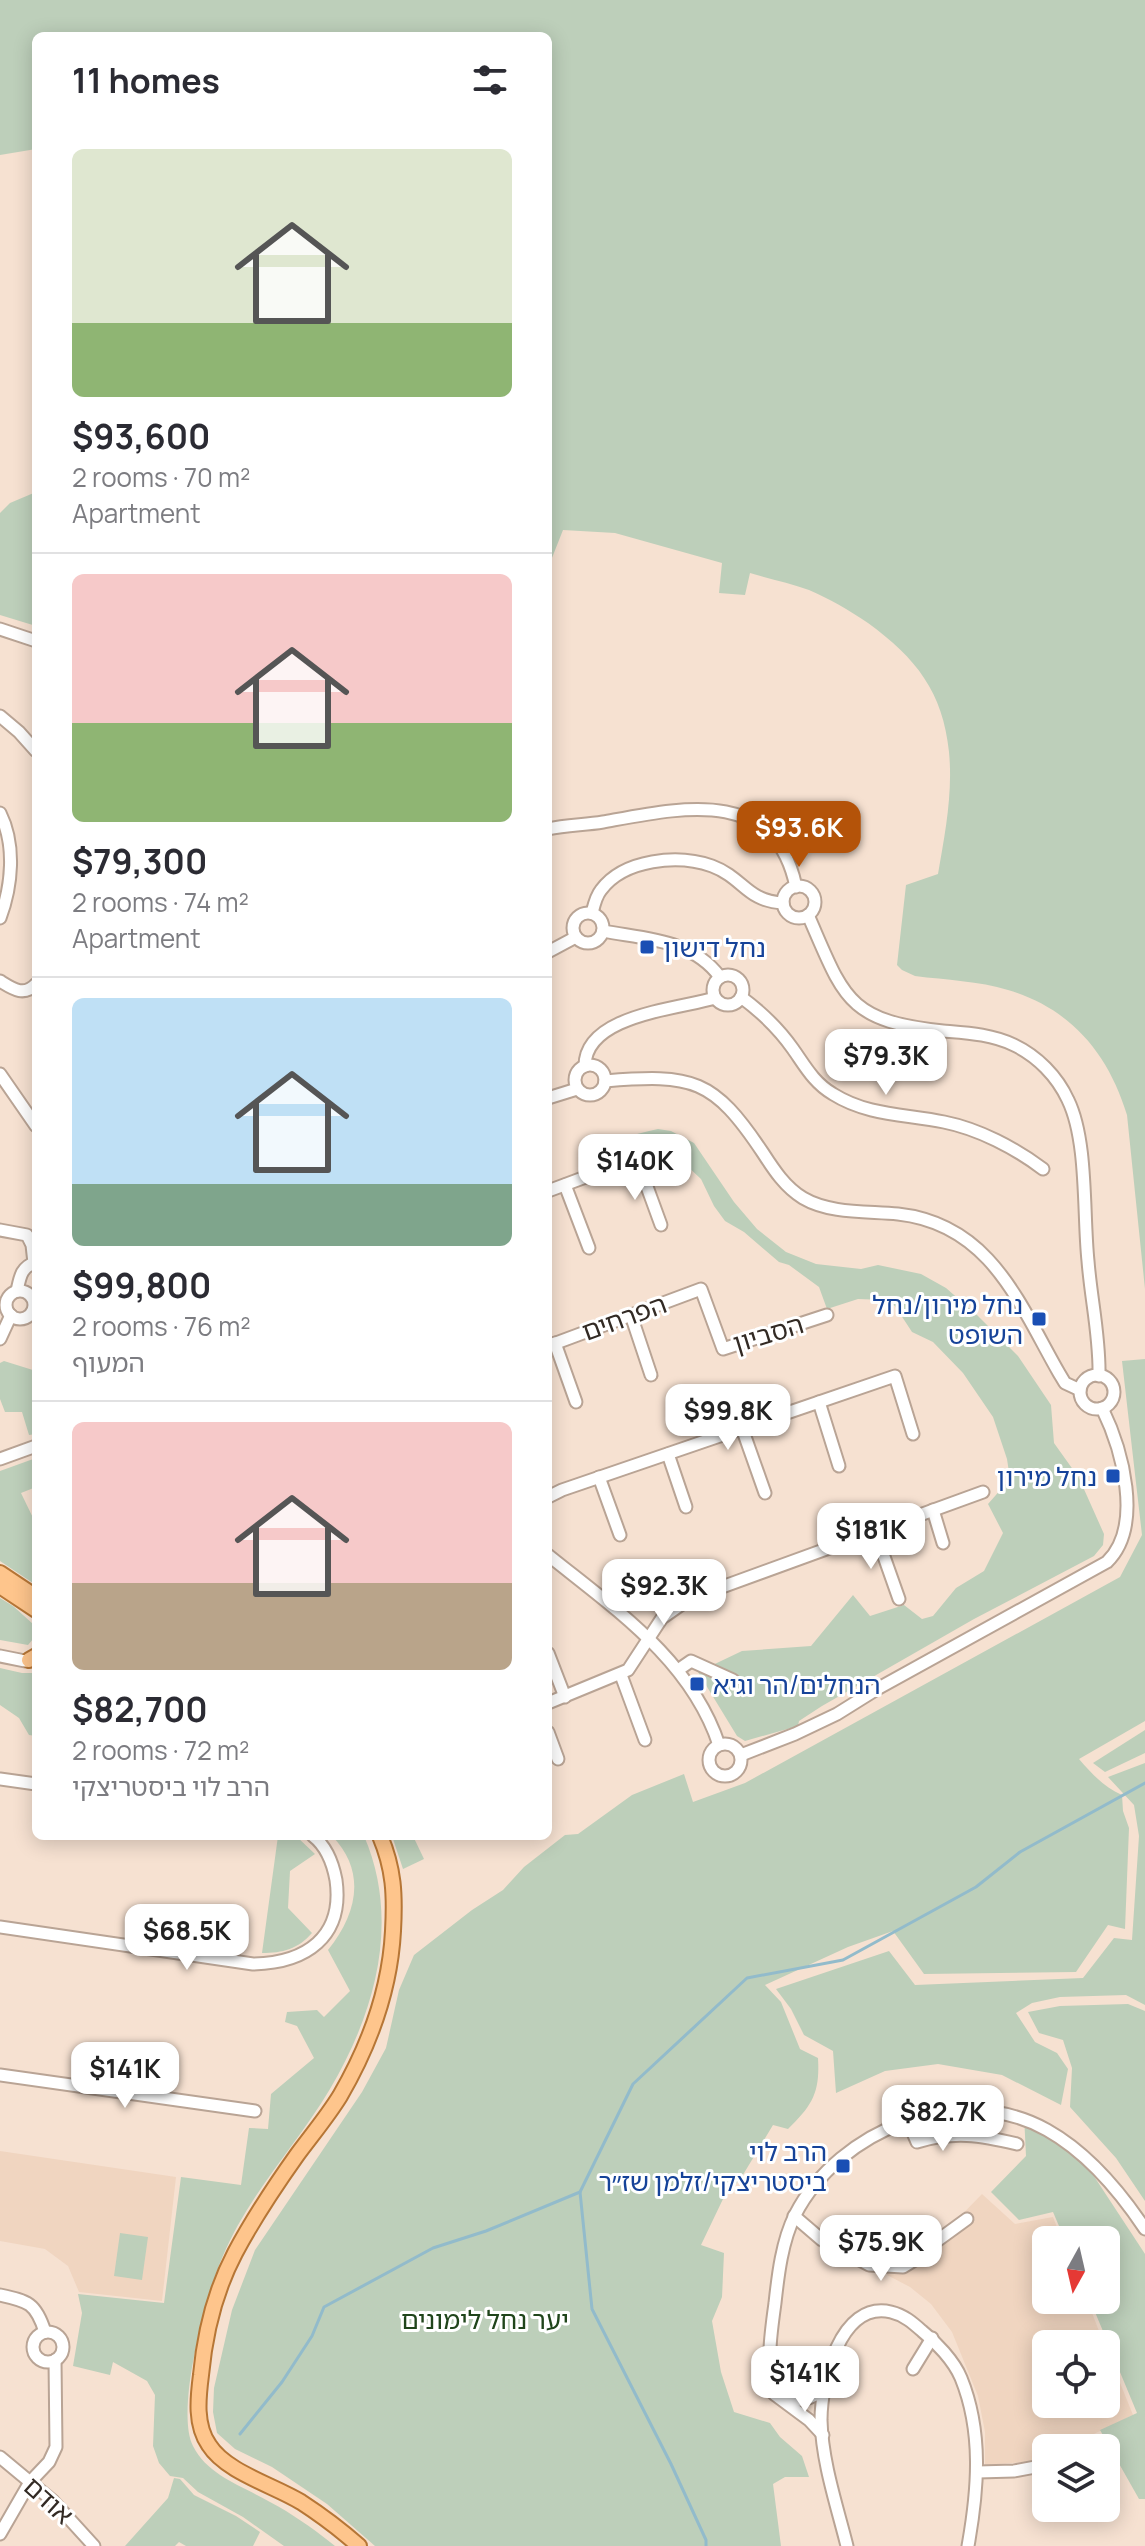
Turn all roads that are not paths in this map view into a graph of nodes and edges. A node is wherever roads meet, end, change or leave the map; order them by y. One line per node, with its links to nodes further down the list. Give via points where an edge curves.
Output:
1 (0, 629): 2 (street)
2 (32, 640)
3 (0, 716): 4 (street)
4 (32, 747)
5 (0, 813): 11 (street, via 10,861)
6 (552, 828): 7 (street, via 654,812 723,810 754,822 781,845)
7 (796, 887): 8 (street); 10 (street, via 813,896 814,908)
8 (783, 903): 9 (street, via 757,898 713,866 670,861 647,863 613,879 600,891); 10 (street, via 790,916)
9 (592, 913): 12 (street, via 602,921); 13 (street, via 574,921)
10 (808, 915): 45 (street, via 834,976 859,1007 903,1026 994,1037 1028,1053 1056,1079 1079,1133)
11 (0, 918)
12 (603, 931): 13 (street, via 594,943); 15 (street, via 683,948 705,960)
13 (576, 937): 14 (street)
14 (552, 950)
15 (720, 977): 18 (street, via 737,977); 19 (street, via 713,986)
16 (0, 981): 17 (street, via 21,992)
17 (32, 987)
18 (741, 997): 19 (street, via 726,1005); 26 (street, via 833,1094 881,1114 965,1128)
19 (715, 998): 20 (street, via 623,1022 590,1044)
20 (585, 1066): 22 (street, via 597,1067); 23 (street, via 576,1074)
21 (0, 1074): 25 (street)
22 (605, 1081): 23 (street, via 594,1095); 46 (street, via 663,1077 703,1088 734,1112 778,1176 801,1197 832,1208 923,1218 964,1238 997,1269 1065,1383)
23 (577, 1089): 24 (street)
24 (552, 1097)
25 (32, 1120)
26 (1043, 1169)
27 (565, 1185): 28 (street); 29 (street, via 615,1166 642,1173); 32 (street)
28 (552, 1190)
29 (661, 1225)
30 (0, 1230): 31 (street, via 27,1235)
31 (32, 1245)
32 (589, 1248)
33 (32, 1264): 35 (street, via 23,1270)
34 (701, 1289): 39 (street, הפרחים); 40 (street, הסביון, via 723,1349)
35 (17, 1291): 36 (street); 37 (street, via 8,1297)
36 (32, 1300)
37 (6, 1308): 38 (street, via 22,1318); 41 (street)
38 (32, 1314)
39 (631, 1315): 42 (street, הפרחים); 44 (street)
40 (827, 1315)
41 (0, 1339)
42 (552, 1344)
43 (552, 1346): 47 (street)
44 (651, 1375)
45 (1099, 1376): 46 (street, via 1086,1379); 49 (street, via 1113,1389 1110,1403)
46 (1080, 1390): 49 (street, via 1085,1405)
47 (576, 1402)
48 (819, 1402): 50 (street); 51 (street, via 895,1376); 55 (street)
49 (1102, 1408): 83 (street, via 1116,1440 1127,1510 1122,1541 1107,1562 837,1714)
50 (742, 1428): 53 (street); 58 (street)
51 (913, 1434)
52 (32, 1447): 54 (street)
53 (668, 1454): 56 (street); 60 (street)
54 (0, 1459)
55 (839, 1466)
56 (599, 1477): 59 (street); 63 (street)
57 (983, 1492): 61 (street)
58 (765, 1493)
59 (552, 1495)
60 (686, 1507)
61 (933, 1510): 62 (street); 64 (street)
62 (875, 1531): 68 (street); 71 (street, via 689,1599 662,1618)
63 (620, 1535)
64 (943, 1543)
65 (552, 1558): 71 (street)
66 (0, 1573): 69 (main road)
67 (0, 1586): 70 (main road)
68 (899, 1599)
69 (32, 1604)
70 (32, 1605)
71 (649, 1637): 75 (street); 76 (street)
72 (0, 1656): 73 (street)
73 (32, 1658)
74 (552, 1663): 78 (street)
75 (678, 1670): 77 (street, via 691,1661); 82 (street)
76 (621, 1675): 78 (street); 80 (street)
77 (733, 1680)
78 (565, 1697): 79 (street)
79 (552, 1702)
80 (645, 1740)
81 (552, 1743): 84 (street)
82 (719, 1745): 83 (street, via 730,1745); 83 (street, via 709,1762 720,1775 735,1773)
83 (741, 1755)
84 (558, 1759)
85 (0, 1779): 86 (street)
86 (32, 1783)
87 (317, 1840): 89 (street, via 334,1868 335,1915 314,1947 287,1961 253,1964)
88 (381, 1840): 111 (main road, via 393,1872 395,1903 381,2003 339,2098 235,2254 211,2313 199,2394 203,2436 223,2460 300,2502)
89 (0, 1927)
90 (0, 2075): 91 (street)
91 (255, 2111)
92 (908, 2121): 93 (street, via 917,2142 942,2135 984,2136); 94 (street, via 842,2157); 96 (street, via 973,2111 1045,2129 1099,2170)
93 (1017, 2144)
94 (794, 2216): 95 (street, via 822,2240 869,2265 903,2267); 102 (street, via 779,2267 769,2346)
95 (967, 2219)
96 (1145, 2229)
97 (0, 2295): 98 (street, via 33,2306)
98 (45, 2332): 100 (street, via 55,2333 63,2344); 100 (street, via 34,2339 34,2353 44,2362)
99 (932, 2338): 101 (street); 103 (street, via 901,2315 862,2315 840,2342); 107 (street, via 967,2394)
100 (55, 2360): 108 (street, via 56,2447)
101 (913, 2369)
102 (772, 2385): 103 (street, via 796,2401); 104 (street, via 774,2394)
103 (824, 2391): 104 (street)
104 (823, 2435): 112 (street)
105 (0, 2457): 108 (street, אודם)
106 (1032, 2468): 107 (street)
107 (978, 2472): 113 (street)
108 (30, 2482): 109 (street); 110 (street, אודם)
109 (0, 2534)
110 (94, 2546)
111 (359, 2546)
112 (847, 2546)
113 (968, 2546)

